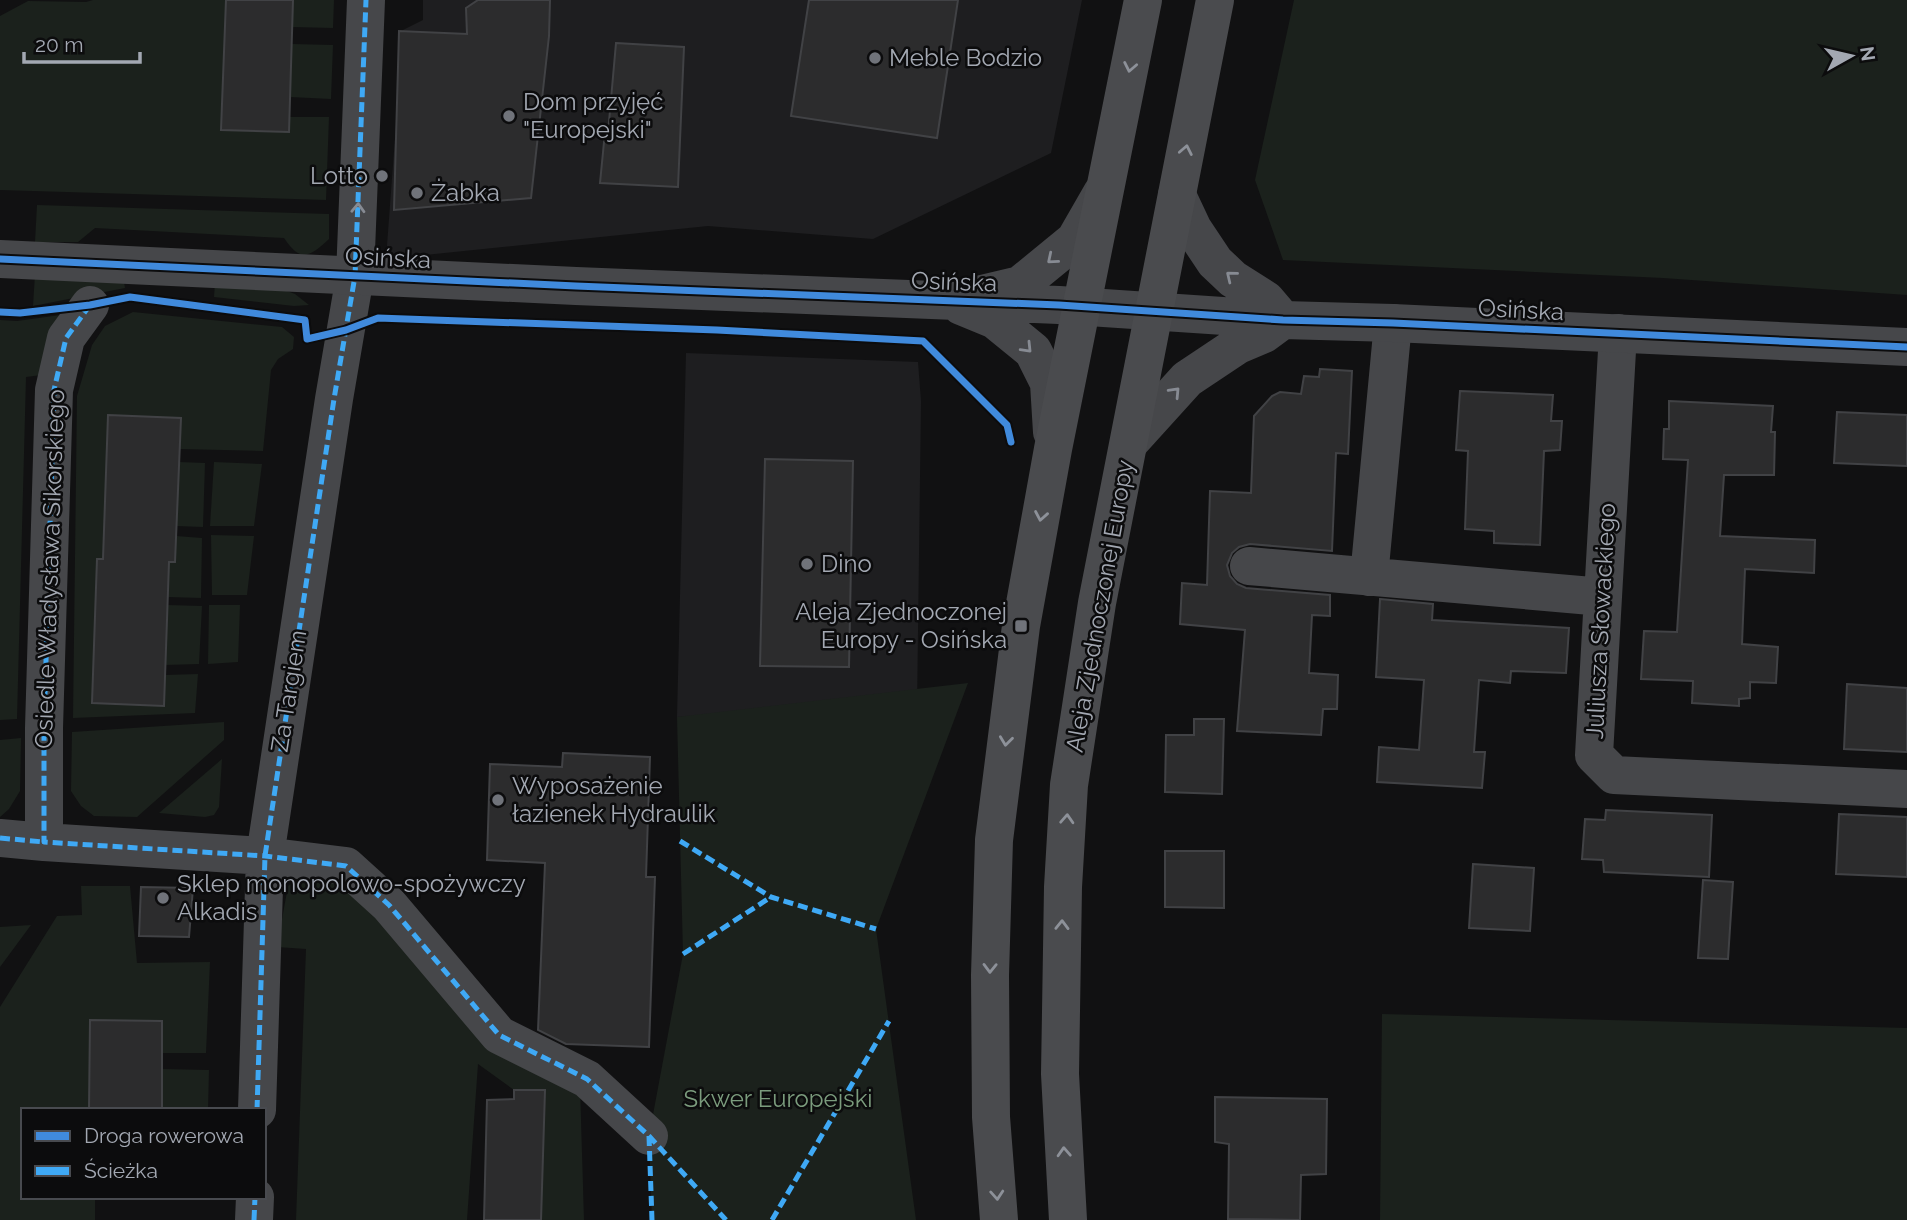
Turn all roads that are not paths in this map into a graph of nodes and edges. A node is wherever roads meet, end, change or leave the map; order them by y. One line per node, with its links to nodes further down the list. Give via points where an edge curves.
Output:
1 (366, 0): 7 (street, one-way to 1)
2 (1143, 0): 4 (main road, one-way to 4)
3 (1215, 0): 5 (main road, Aleja Zjednoczonej Europy, one-way to 3)
4 (1106, 185): 8 (street, one-way to 8, via 1075,240 1020,285); 10 (main road)
5 (1177, 195): 11 (main road, Aleja Zjednoczonej Europy); 12 (street, one-way to 5, via 1266,300 1215,262)
6 (0, 259): 7 (street, Osińska)
7 (355, 276): 8 (street, Osińska); 24 (street, Za Targiem)
8 (949, 301): 10 (street, Osińska); 17 (street, one-way to 17, via 995,320 1033,351 1049,383)
9 (90, 304): 23 (street, Osiedle Władysława Sikorskiego, via 66,338 54,390)
10 (1082, 307): 11 (street, Osińska); 17 (main road)
11 (1154, 313): 12 (street, Osińska); 16 (main road, Aleja Zjednoczonej Europy)
12 (1283, 320): 13 (street, Osińska); 16 (street, one-way to 12, via 1187,379)
13 (1393, 323): 14 (street, Osińska); 19 (street)
14 (1618, 333): 15 (street, Osińska); 20 (street, Juliusza Słowackiego)
15 (1907, 347)
16 (1129, 443): 30 (main road, Aleja Zjednoczonej Europy, one-way to 16, via 1060,1074 1069,785 1097,603)
17 (1053, 449): 29 (main road, one-way to 29, via 1020,626 994,840 991,1117)
18 (1249, 566): 19 (street)
19 (1369, 577): 20 (street)
20 (1603, 597): 21 (street, Juliusza Słowackiego, via 1594,755 1614,775)
21 (1907, 789)
22 (0, 838): 23 (street)
23 (44, 842): 24 (street)
24 (265, 856): 25 (street, Za Targiem); 26 (street, via 346,866 389,905 499,1035 587,1079)
25 (257, 1108)
26 (649, 1136)
27 (255, 1199): 28 (street)
28 (254, 1220)
29 (999, 1220)
30 (1068, 1220)

